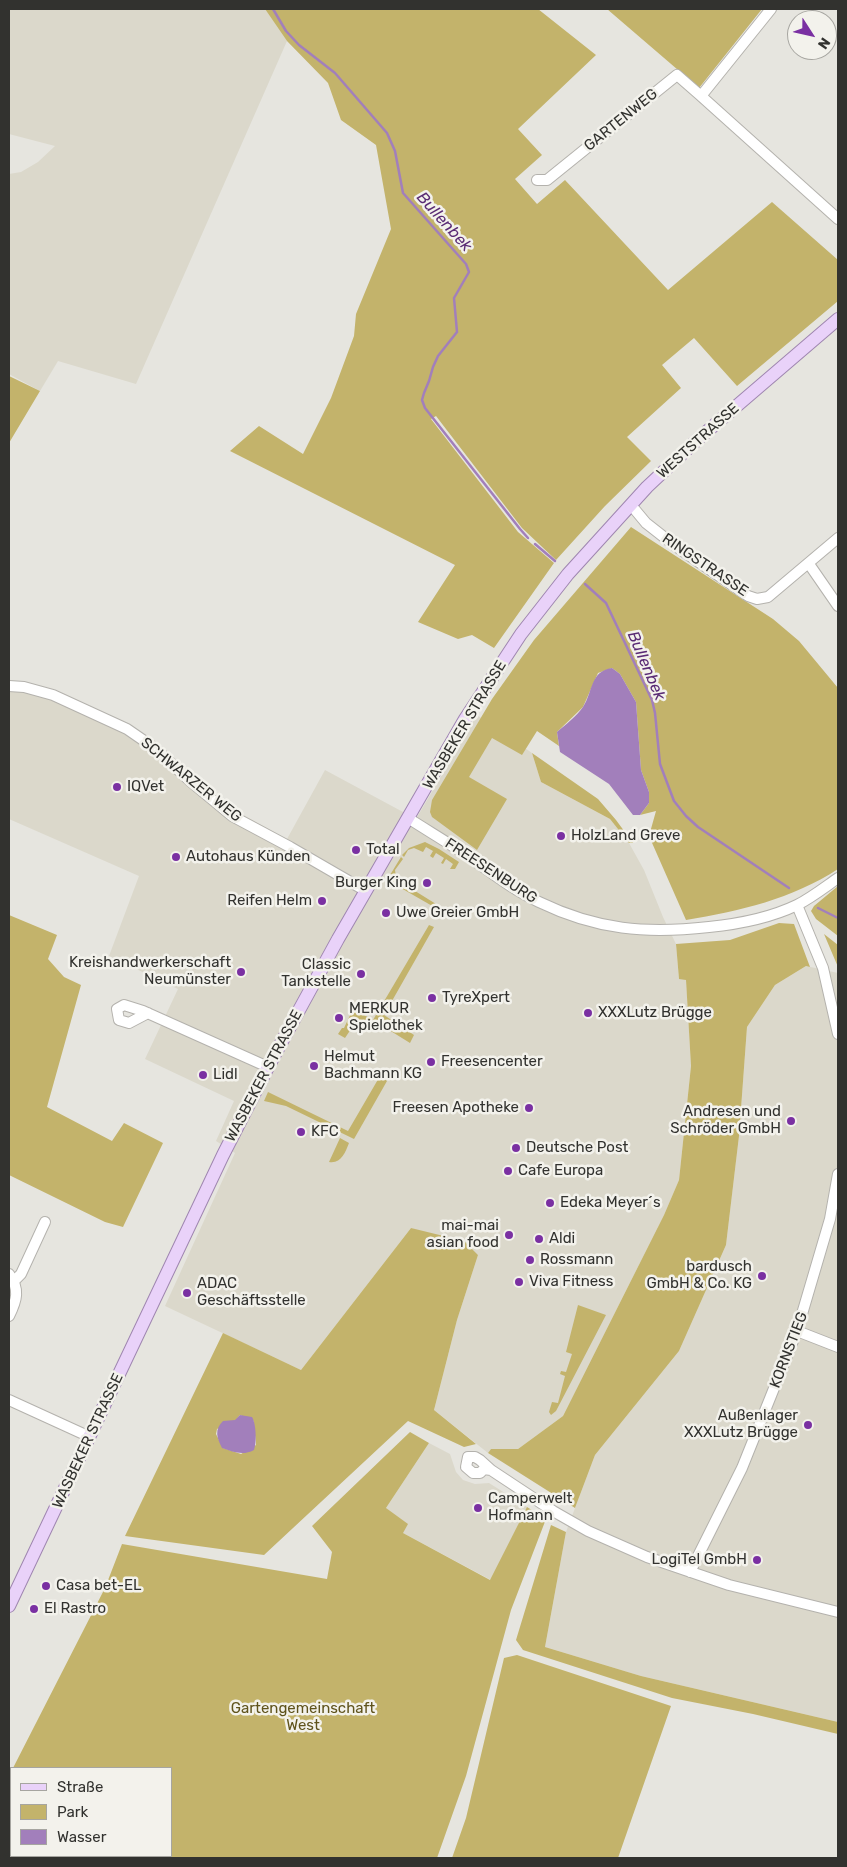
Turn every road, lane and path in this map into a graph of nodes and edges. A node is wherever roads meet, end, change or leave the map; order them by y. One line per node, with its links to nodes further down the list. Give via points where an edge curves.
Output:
1 (771, 9): 2 (street)
2 (701, 96): 3 (street, GARTENWEG, via 677,75 547,180); 4 (street, GARTENWEG)
3 (538, 180)
4 (838, 219)
5 (838, 319): 6 (main road, WESTSTRASSE, via 697,440)
6 (631, 505): 8 (street, RINGSTRASSE, via 674,545 757,599 768,597); 9 (main road, WESTSTRASSE)
7 (838, 538): 8 (street, RINGSTRASSE)
8 (809, 564): 10 (street)
9 (568, 574): 12 (main road, WASBEKER STRASSE, via 511,649)
10 (838, 606)
11 (9, 686): 14 (street, SCHWARZER WEG, via 53,695 127,730 156,749 232,816)
12 (408, 818): 14 (main road, WASBEKER STRASSE); 15 (street, FREESENBURG, via 506,885 576,918 607,926 672,931 732,925)
13 (838, 878): 15 (street, FREESENBURG)
14 (366, 891): 18 (main road, WASBEKER STRASSE)
15 (797, 905): 17 (street, via 823,968)
16 (148, 1013): 18 (street)
17 (838, 1034)
18 (268, 1067): 26 (main road, WASBEKER STRASSE)
19 (838, 1174): 23 (street, KORNSTIEG, via 830,1219)
20 (45, 1222): 21 (street, via 21,1274)
21 (11, 1277): 22 (street, via 17,1294)
22 (9, 1316)
23 (797, 1331): 24 (street); 28 (street, KORNSTIEG, via 742,1468)
24 (838, 1347)
25 (9, 1400): 26 (street)
26 (90, 1437): 29 (main road, WASBEKER STRASSE)
27 (491, 1470): 28 (street, via 588,1530 647,1557)
28 (690, 1572): 30 (street)
29 (9, 1606)
30 (838, 1612)

